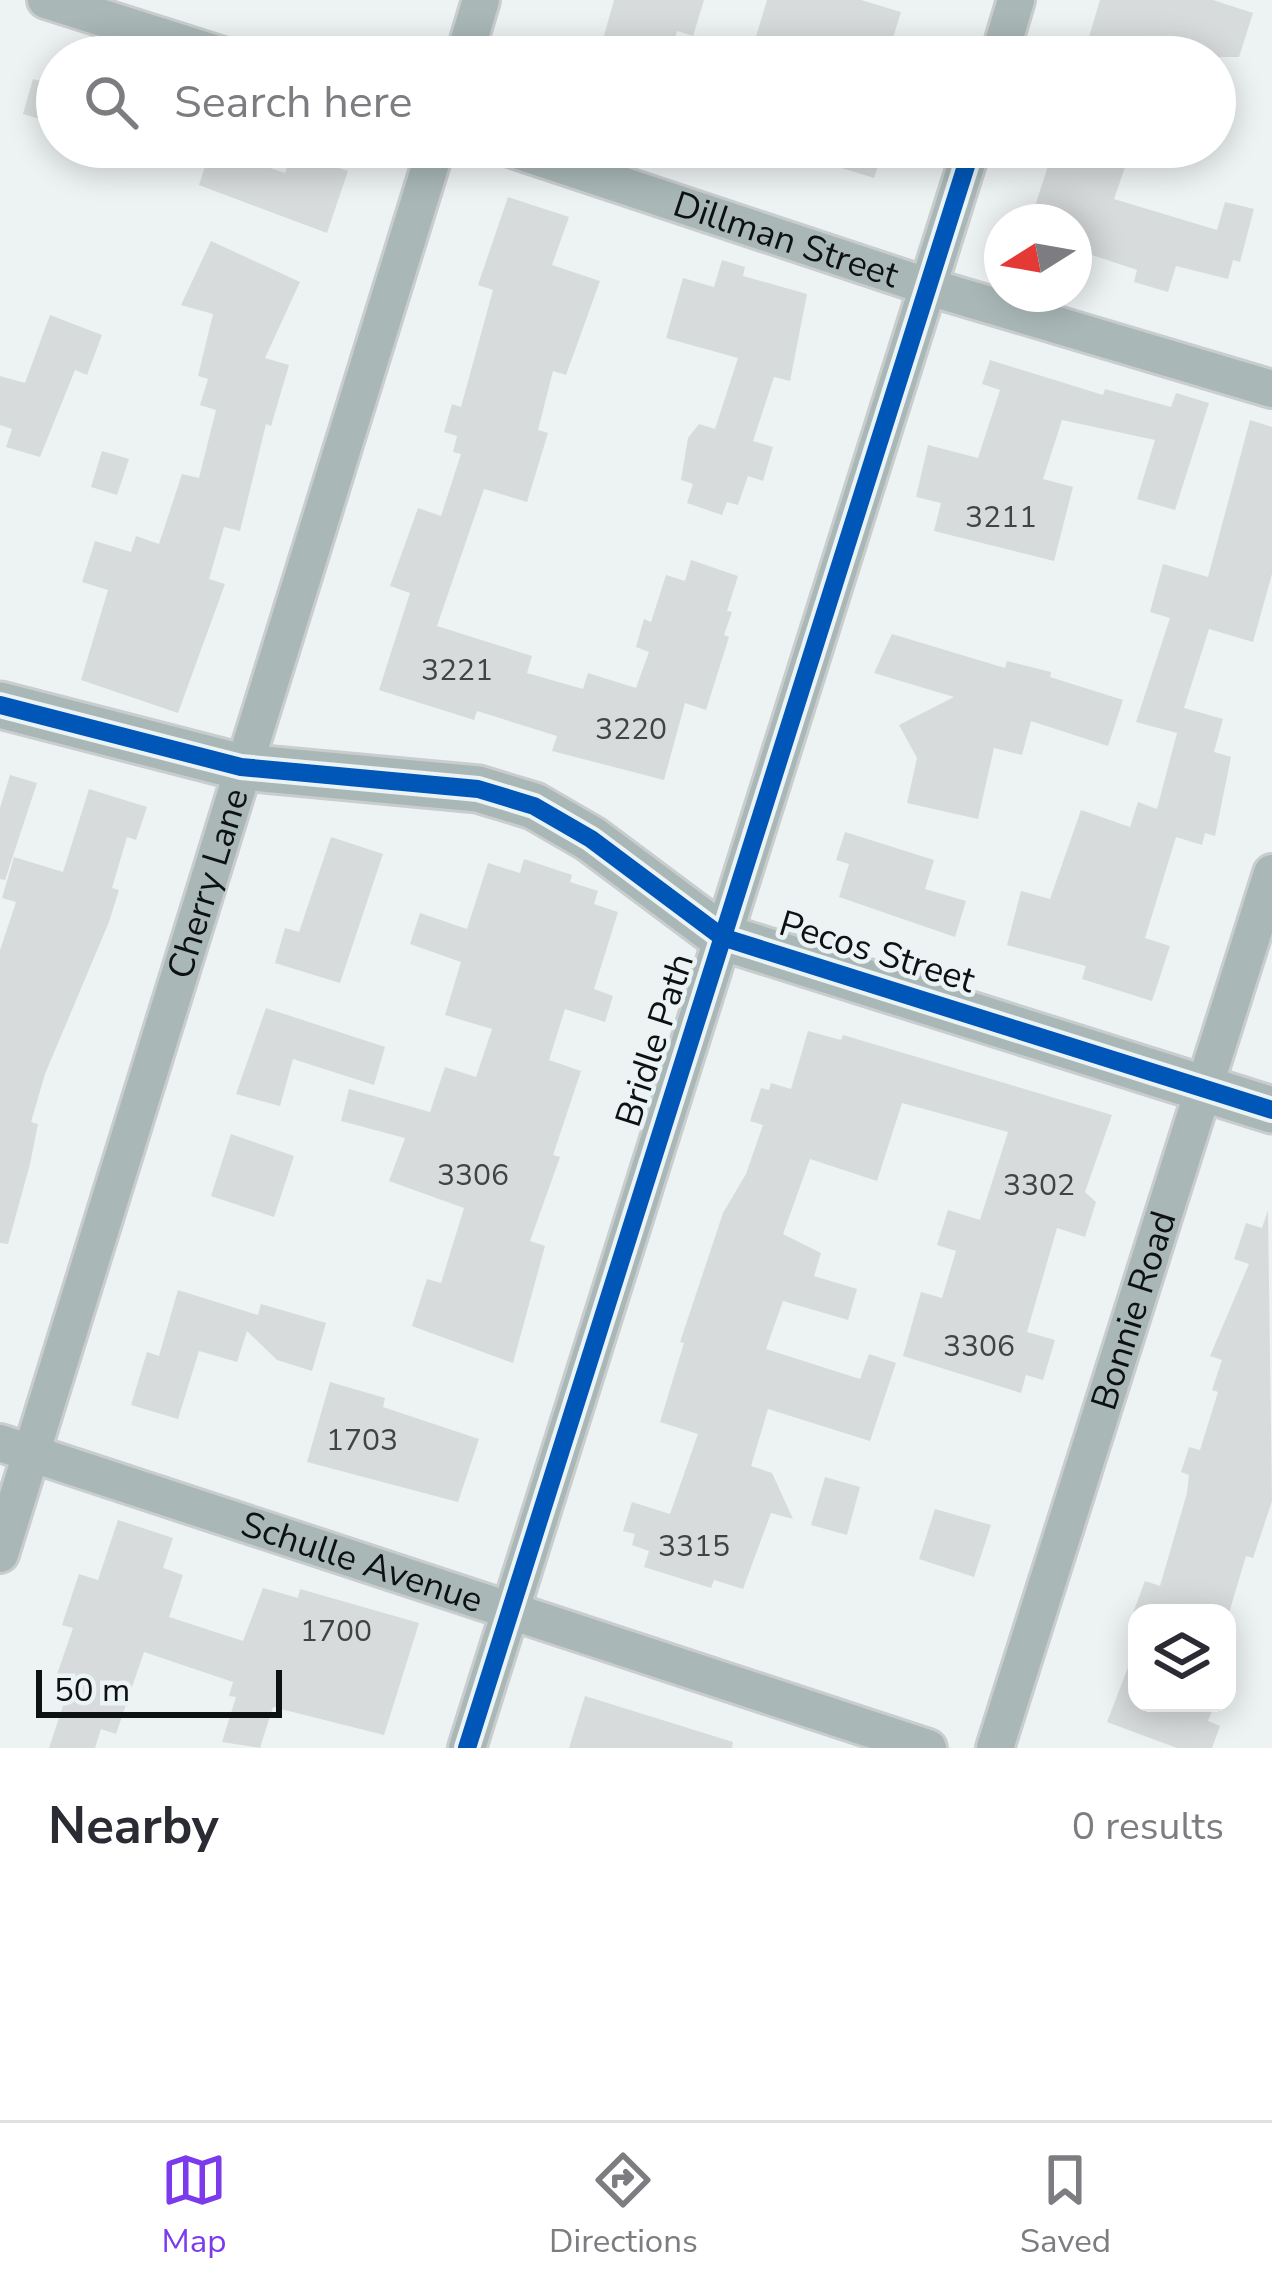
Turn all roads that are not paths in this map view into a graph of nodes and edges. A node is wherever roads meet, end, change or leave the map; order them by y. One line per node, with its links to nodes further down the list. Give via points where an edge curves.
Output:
1 (46, 0): 4 (street)
2 (482, 0): 5 (street)
3 (1016, 0): 6 (street)
4 (160, 36)
5 (471, 36)
6 (1005, 36)
7 (429, 168): 13 (street, Cherry Lane)
8 (570, 168): 10 (street, Dillman Street)
9 (966, 168): 10 (street, Bridle Path)
10 (929, 287): 11 (street, Dillman Street); 15 (street, Bridle Path)
11 (1272, 389)
12 (0, 705): 13 (street, Pecos Street)
13 (241, 767): 15 (street, Pecos Street, via 478,790 534,806); 18 (street, Cherry Lane)
14 (1272, 873): 16 (street, Bonnie Road)
15 (722, 938): 16 (street, Pecos Street); 20 (street, Bridle Path)
16 (1204, 1089): 17 (street, Pecos Street); 23 (street, Bonnie Road)
17 (1272, 1110)
18 (16, 1448): 19 (street, Cherry Lane); 20 (street, Schulle Avenue)
19 (0, 1554)
20 (510, 1609): 21 (street, Bridle Path); 22 (street, Schulle Avenue)
21 (467, 1748)
22 (928, 1748)
23 (995, 1748)

